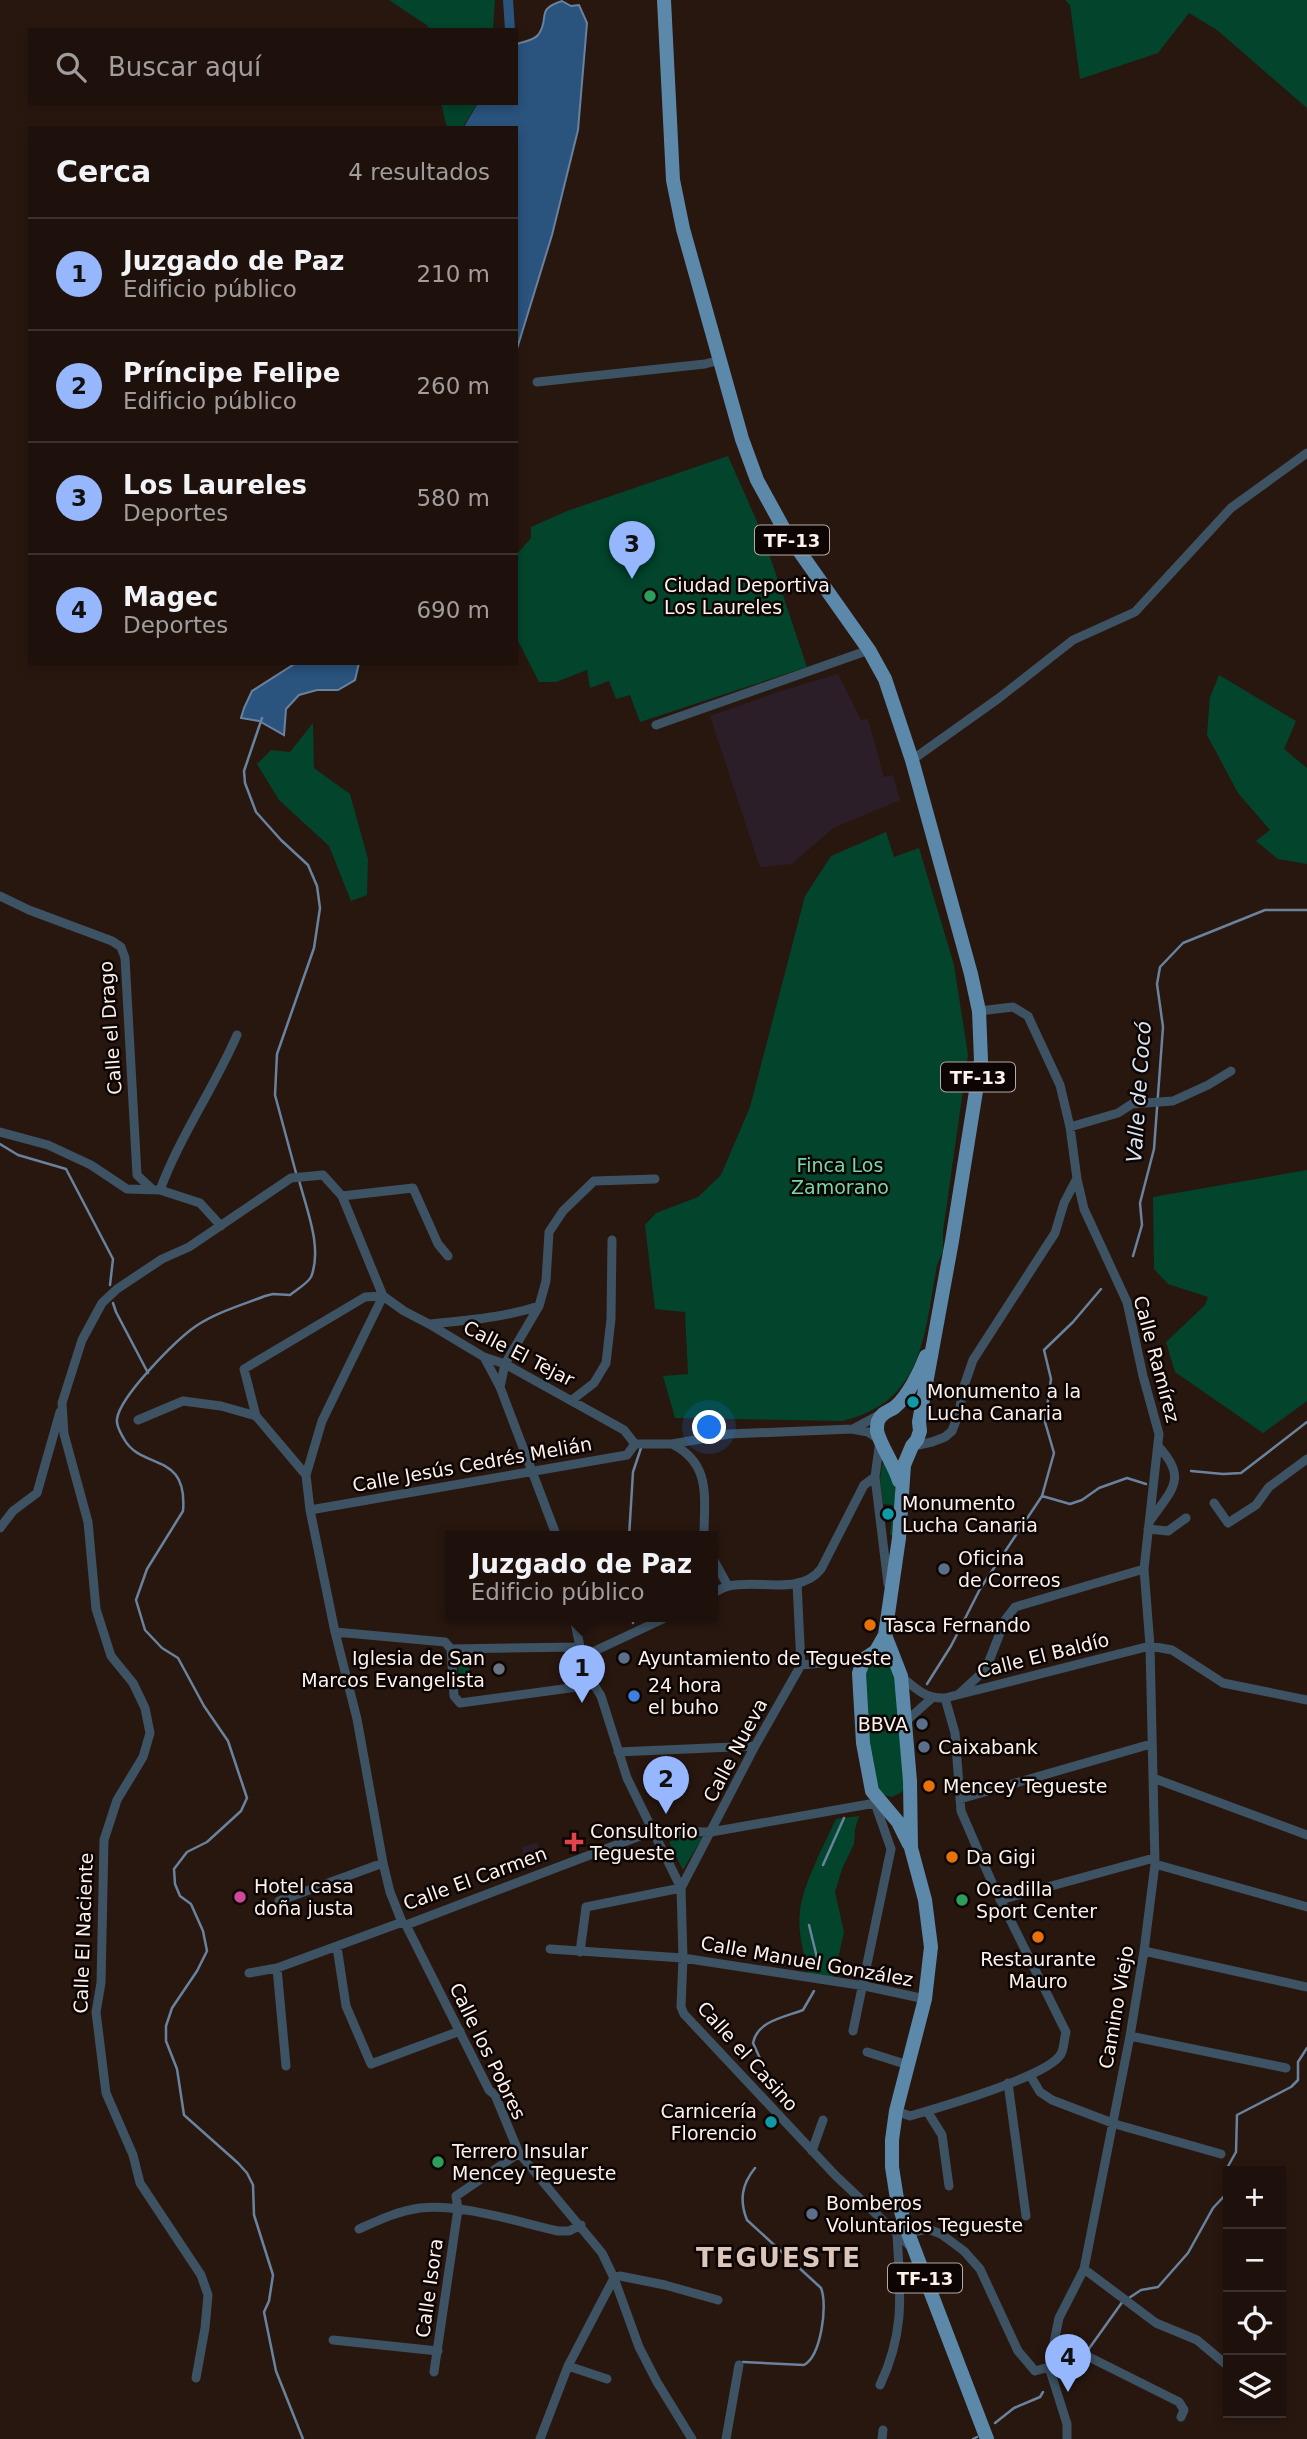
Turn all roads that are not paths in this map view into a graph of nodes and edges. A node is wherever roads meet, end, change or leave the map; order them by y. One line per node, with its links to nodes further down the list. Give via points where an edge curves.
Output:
1 (664, 0): 2 (main road, TF-13, via 673,180)
2 (720, 360): 3 (street); 5 (main road, TF-13, via 757,480 785,531)
3 (537, 382)
4 (1307, 453): 7 (street, via 1231,508 1135,612 1073,640)
5 (869, 650): 6 (street); 7 (main road, TF-13, via 885,678)
6 (656, 725)
7 (912, 760): 9 (main road, TF-13)
8 (0, 896): 16 (street, Calle el Drago, via 121,947 137,1175)
9 (979, 1011): 12 (street, Calle Ramírez, via 1013,1007 1028,1016 1060,1085); 24 (main road, TF-13, via 981,1060)
10 (237, 1035): 16 (street, via 222,1072)
11 (1231, 1071): 12 (street, via 1174,1101 1132,1104 1118,1113)
12 (1070, 1127): 15 (street, Calle Ramírez)
13 (0, 1132): 16 (street, via 48,1145 91,1164 127,1189)
14 (655, 1179): 22 (street, via 594,1181 563,1211 549,1233 546,1281)
15 (1077, 1179): 38 (street, via 1055,1233 973,1360 953,1431); 39 (street, Calle Ramírez, via 1084,1209 1127,1302 1159,1434)
16 (156, 1190): 18 (street, via 200,1203)
17 (342, 1196): 18 (street, Calle El Naciente, via 323,1175 291,1178); 20 (street, via 413,1188 438,1244); 21 (street)
18 (221, 1226): 29 (street, Calle El Naciente, via 162,1259 102,1303 82,1340)
19 (612, 1240): 28 (street, via 606,1363 594,1383)
20 (449, 1256)
21 (383, 1296): 23 (street, Calle El Tejar); 31 (street, via 365,1297 244,1369); 42 (street, via 327,1411)
22 (539, 1306): 23 (street, via 518,1313); 26 (street)
23 (429, 1324): 25 (street, Calle El Tejar)
24 (934, 1334): 30 (main road, TF-13, via 923,1365); 33 (main road, TF-13)
25 (484, 1357): 26 (street, Calle El Tejar); 27 (street)
26 (505, 1364): 27 (street); 28 (street, Calle El Tejar)
27 (500, 1387): 41 (street)
28 (572, 1400): 36 (street, Calle El Tejar, via 624,1430)
29 (62, 1403): 49 (street, via 37,1493); 136 (street, Calle El Naciente, via 65,1434 88,1522 96,1609 111,1656 134,1683 150,1732 144,1757 117,1800 104,1840 101,1983 96,2012 106,2093 140,2183 201,2275 208,2295)
30 (890, 1410): 33 (main road, via 906,1409); 34 (street); 35 (main road, TF-13, via 878,1421)
31 (256, 1416): 32 (street, via 183,1401); 42 (street)
32 (138, 1420)
33 (919, 1422): 38 (main road, TF-13)
34 (852, 1430): 35 (street, via 868,1432); 37 (street, via 729,1434)
35 (882, 1443): 38 (main road, via 892,1450); 43 (street); 44 (main road, TF-13)
36 (635, 1444): 37 (street); 41 (street, Calle Jesús Cedrés Melián, via 627,1455)
37 (672, 1444): 51 (street, via 686,1451 700,1469)
38 (912, 1446): 44 (main road, TF-13)
39 (1158, 1447): 48 (street, Calle Ramírez); 48 (street, via 1170,1459 1174,1485)
40 (1307, 1459): 45 (street, via 1269,1488 1256,1505 1228,1523)
41 (533, 1471): 46 (street, Calle Jesús Cedrés Melián); 50 (street)
42 (306, 1475): 46 (street, Calle los Pobres)
43 (875, 1477): 54 (street, via 864,1485 820,1570); 57 (street)
44 (901, 1489): 57 (main road, TF-13)
45 (1214, 1503)
46 (310, 1510): 60 (street, Calle los Pobres)
47 (1186, 1518): 48 (street, via 1168,1531)
48 (1149, 1525): 53 (street, Calle Ramírez)
49 (0, 1528)
50 (555, 1531)
51 (704, 1531)
52 (718, 1568): 55 (street)
53 (1144, 1569): 62 (street, Camino Viejo); 70 (street, via 1015,1608 1005,1620 986,1669)
54 (797, 1583): 55 (street); 67 (street)
55 (728, 1586): 56 (street)
56 (718, 1591)
57 (890, 1592): 61 (main road, TF-13)
58 (575, 1622): 64 (street)
59 (655, 1622): 64 (street)
60 (335, 1632): 63 (street, via 445,1642); 87 (street, Calle los Pobres, via 357,1719)
61 (885, 1635): 65 (main road, via 876,1651); 66 (main road, TF-13)
62 (1150, 1646): 70 (street, Calle El Baldío); 73 (street, via 1172,1650 1223,1683); 75 (street, Camino Viejo)
63 (451, 1649): 64 (street); 69 (street, via 454,1696 460,1703)
64 (581, 1652): 69 (street, Calle el Casino, via 587,1682)
65 (864, 1659): 66 (main road, via 881,1656); 67 (street); 81 (main road, TF-13, via 859,1674 863,1743 872,1791)
66 (894, 1662): 68 (main road, TF-13)
67 (801, 1665): 76 (street, Calle Nueva)
68 (901, 1676): 71 (street); 74 (main road, TF-13)
69 (594, 1685): 77 (street, Calle el Casino)
70 (958, 1695): 72 (street, Calle El Baldío)
71 (928, 1696): 72 (street, Calle El Baldío); 74 (street)
72 (945, 1698): 80 (street, via 955,1733)
73 (1307, 1700)
74 (904, 1723): 79 (main road, TF-13)
75 (1151, 1744): 78 (street, Camino Viejo); 80 (street)
76 (755, 1746): 77 (street); 83 (street, Calle Nueva)
77 (618, 1752): 82 (street, Calle el Casino)
78 (1153, 1778): 84 (street); 86 (street, Camino Viejo)
79 (909, 1794): 81 (main road, via 894,1802); 85 (main road, TF-13)
80 (960, 1799): 89 (street, via 969,1832)
81 (881, 1802): 83 (street, Calle El Carmen); 85 (main road, TF-13); 100 (street, via 877,1809 891,1849)
82 (653, 1831): 83 (street, Calle El Carmen); 88 (street, Calle el Casino); 92 (street, Calle El Carmen)
83 (711, 1832): 88 (street, Calle Nueva)
84 (1307, 1835)
85 (911, 1848): 102 (main road, TF-13, via 931,1947)
86 (1155, 1861): 89 (street); 91 (street); 95 (street, Camino Viejo)
87 (383, 1863): 90 (street); 92 (street, Calle los Pobres)
88 (681, 1888): 96 (street, via 586,1907); 97 (street, Calle el Casino)
89 (1000, 1900): 110 (street, via 1066,2032 1061,2054)
90 (279, 1901)
91 (1307, 1907)
92 (404, 1924): 93 (street, Calle El Carmen); 103 (street, Calle los Pobres)
93 (337, 1947): 98 (street, Calle El Carmen); 103 (street, via 346,2006 371,2064)
94 (550, 1949): 96 (street, Calle Manuel González)
95 (1144, 1951): 101 (street); 105 (street, Camino Viejo)
96 (580, 1952): 97 (street, Calle Manuel González)
97 (683, 1958): 100 (street, Calle Manuel González); 116 (street, Calle el Casino, via 684,2014)
98 (277, 1968): 99 (street, Calle El Carmen); 108 (street)
99 (249, 1973)
100 (864, 1986): 102 (street, Calle Manuel González); 104 (street)
101 (1307, 1987)
102 (926, 1999): 107 (main road, TF-13)
103 (460, 2031): 117 (street, Calle los Pobres, via 495,2095)
104 (853, 2031)
105 (1130, 2036): 109 (street); 115 (street, Camino Viejo)
106 (867, 2052): 107 (street)
107 (908, 2065): 112 (main road, TF-13)
108 (286, 2066)
109 (1286, 2068)
110 (1030, 2075): 111 (street); 115 (street, via 1040,2092 1052,2100)
111 (1008, 2083): 113 (street); 121 (street)
112 (896, 2111): 113 (street, via 910,2116); 124 (main road, TF-13, via 892,2167)
113 (927, 2111): 119 (street, via 942,2135)
114 (823, 2120): 116 (street)
115 (1115, 2124): 118 (street); 125 (street, Camino Viejo)
116 (812, 2151): 124 (street, Calle el Casino)
117 (519, 2153): 120 (street, via 456,2196); 122 (street, Calle los Pobres)
118 (1221, 2154)
119 (949, 2186)
120 (458, 2209): 122 (street, via 558,2231); 123 (street, via 409,2210); 130 (street, Calle Isora)
121 (1026, 2216)
122 (581, 2225): 126 (street, Calle los Pobres)
123 (359, 2229)
124 (902, 2233): 134 (street, via 928,2229 964,2251 980,2269 1018,2351 1035,2371); 138 (street, via 898,2337); 143 (main road, TF-13, via 914,2249)
125 (1084, 2269): 129 (street, Camino Viejo, via 1059,2318); 131 (street, via 1156,2323 1186,2334)
126 (614, 2278): 127 (street, via 665,2285); 133 (street); 141 (street, Calle los Pobres, via 639,2347)
127 (718, 2300)
128 (333, 2340): 130 (street)
129 (1055, 2340): 134 (street, Camino Viejo); 139 (street, via 1179,2402 1184,2410)
130 (438, 2351): 135 (street, Calle Isora)
131 (1223, 2361)
132 (739, 2365): 142 (street)
133 (568, 2366): 137 (street); 140 (street)
134 (1049, 2367): 144 (street, via 1067,2424)
135 (434, 2372)
136 (196, 2378)
137 (607, 2379)
138 (880, 2385)
139 (1181, 2417)
140 (540, 2439)
141 (692, 2439)
142 (726, 2439)
143 (987, 2439)
144 (1067, 2439)

